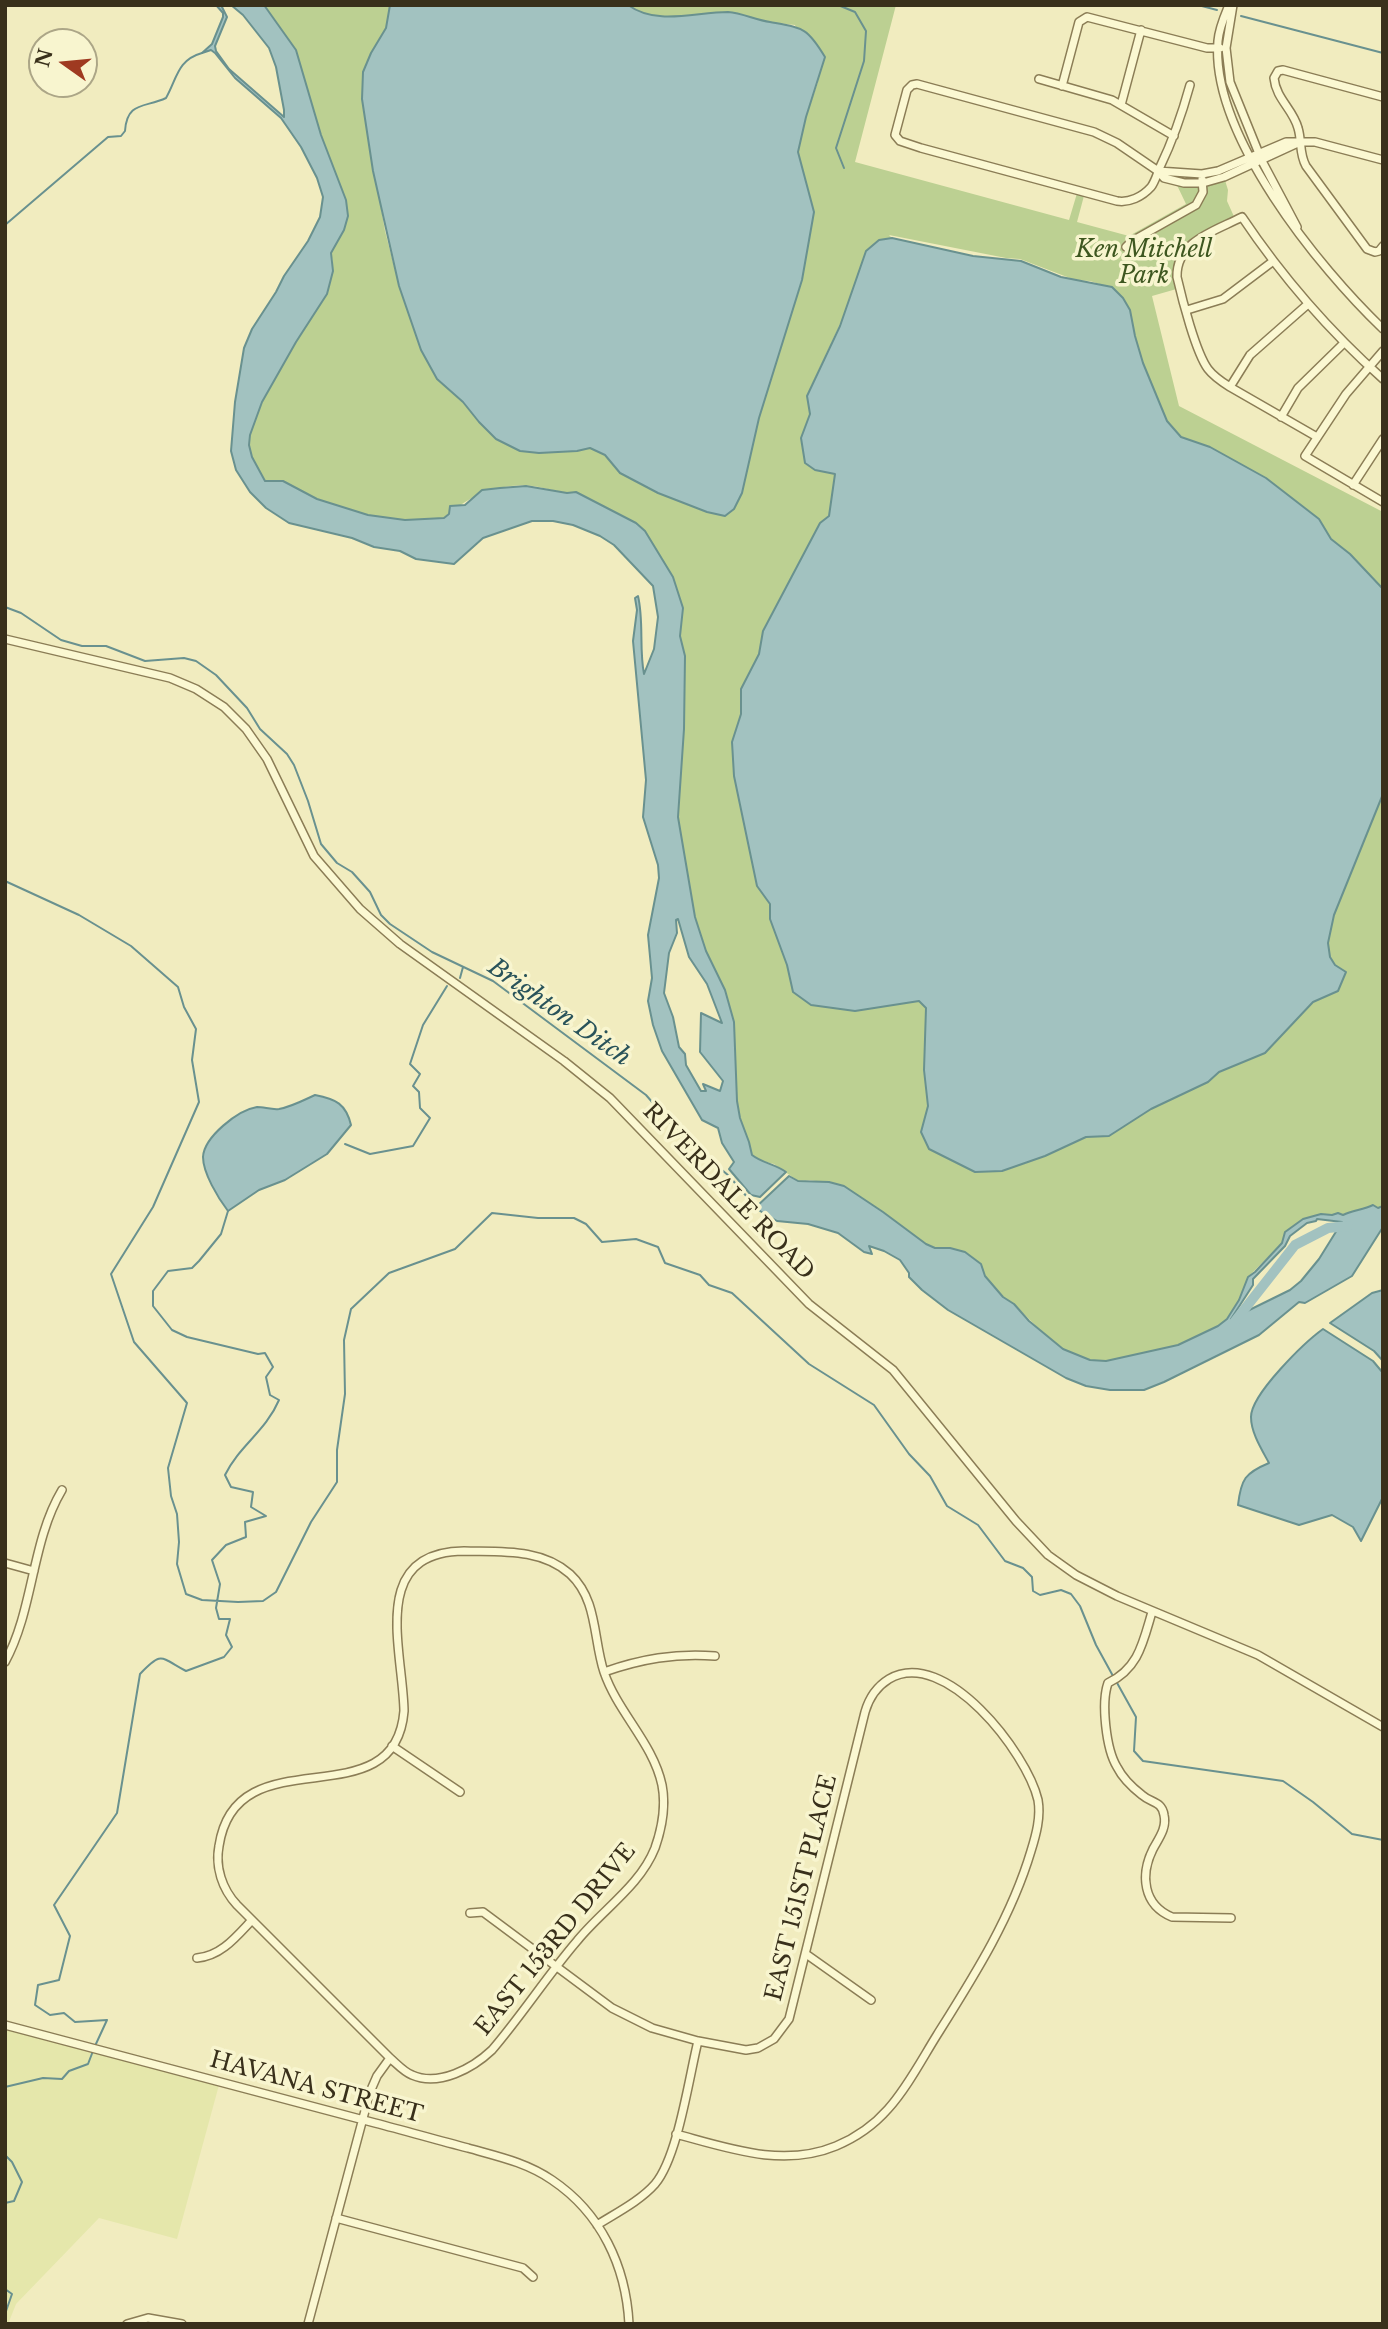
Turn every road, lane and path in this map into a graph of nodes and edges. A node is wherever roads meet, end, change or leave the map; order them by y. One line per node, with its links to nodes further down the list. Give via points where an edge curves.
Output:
1 (1231, 5): 3 (street)
2 (1142, 30): 3 (street); 6 (street, via 1093,17 1082,19); 8 (street)
3 (1222, 48): 11 (street)
4 (1039, 79): 6 (street)
5 (1190, 85): 9 (street)
6 (1062, 86): 8 (street)
7 (1383, 97): 10 (street, via 1274,70 1276,88 1297,126)
8 (1121, 105): 9 (street)
9 (1174, 136): 14 (street)
10 (1300, 142): 11 (street, via 1286,142); 12 (street); 13 (street); 16 (street, via 1302,160 1367,249 1376,256)
11 (1254, 154): 13 (street); 15 (street)
12 (1383, 160)
13 (1258, 162): 15 (street, via 1224,177); 21 (street, via 1282,213 1346,292)
14 (1158, 171): 14 (street, via 1150,188 1121,201 914,146 898,140 895,132 907,90 917,83 1094,132); 15 (street)
15 (1202, 178): 17 (street, via 1202,197 1196,205)
16 (1383, 246)
17 (1126, 247)
18 (1272, 262): 19 (street); 20 (street, via 1223,299); 20 (street, via 1242,217 1188,246 1177,271)
19 (1307, 304): 22 (street); 26 (street, via 1250,355)
20 (1187, 310): 26 (street, via 1202,361)
21 (1383, 329)
22 (1344, 343): 24 (street); 27 (street, via 1298,388)
23 (1383, 351): 24 (street)
24 (1369, 367): 25 (street); 28 (street)
25 (1383, 379)
26 (1230, 387): 27 (street)
27 (1281, 417): 28 (street)
28 (1317, 438): 30 (street, via 1306,456)
29 (1383, 439): 30 (street)
30 (1353, 485): 31 (street)
31 (1383, 502)
32 (5, 639): 36 (street, RIVERDALE ROAD, via 170,678 224,707 267,758 314,856 372,921 610,1098 809,1304 893,1370 1048,1555 1084,1580)
33 (62, 1490): 35 (street, via 50,1514)
34 (5, 1563): 35 (street)
35 (34, 1571): 38 (street)
36 (1152, 1612): 40 (street, RIVERDALE ROAD, via 1258,1656); 44 (street, via 1139,1655 1108,1683 1104,1702 1116,1767 1142,1796 1159,1802 1164,1811 1164,1829 1152,1851 1146,1889 1163,1914 1171,1917)
37 (715, 1656): 39 (street, via 667,1656)
38 (5, 1662)
39 (604, 1672): 41 (street, EAST 153RD DRIVE, via 588,1601 572,1576 557,1565 526,1553 440,1553 416,1566 402,1583 397,1600 404,1711); 48 (street, EAST 153RD DRIVE, via 656,1767 663,1796 660,1830 640,1875)
40 (1383, 1727)
41 (392, 1746): 42 (street); 45 (street, EAST 153RD DRIVE, via 368,1767 347,1774 266,1786 233,1811 220,1836 218,1866 228,1894)
42 (460, 1792)
43 (471, 1913): 48 (street, EAST 151ST PLACE, via 484,1912)
44 (1231, 1918)
45 (252, 1920): 47 (street, via 224,1947); 52 (street, EAST 153RD DRIVE)
46 (806, 1954): 49 (street); 51 (street, EAST 151ST PLACE, via 789,2019 774,2039 746,2050); 54 (street, EAST 151ST PLACE, via 867,1705 877,1688 908,1673 951,1686 1004,1737 1029,1776 1038,1802 1038,1821 1011,1908 933,2042 886,2111 862,2132 834,2147 803,2155 770,2155)
47 (197, 1958)
48 (556, 1967): 51 (street, EAST 151ST PLACE, via 627,2017); 52 (street, EAST 153RD DRIVE, via 492,2050 471,2066 428,2079 411,2075)
49 (871, 2000)
50 (5, 2025): 53 (street, HAVANA STREET)
51 (698, 2041): 54 (street)
52 (390, 2058): 53 (street, via 374,2080)
53 (362, 2120): 55 (street); 56 (street, HAVANA STREET, via 531,2168 566,2190)
54 (676, 2134): 56 (street, via 666,2168 654,2185)
55 (336, 2218): 57 (street, via 523,2267); 60 (street)
56 (597, 2225): 61 (street, HAVANA STREET, via 621,2273)
57 (533, 2277)
58 (127, 2324): 59 (street, via 148,2318)
59 (182, 2324)
60 (308, 2324)
61 (629, 2324)

